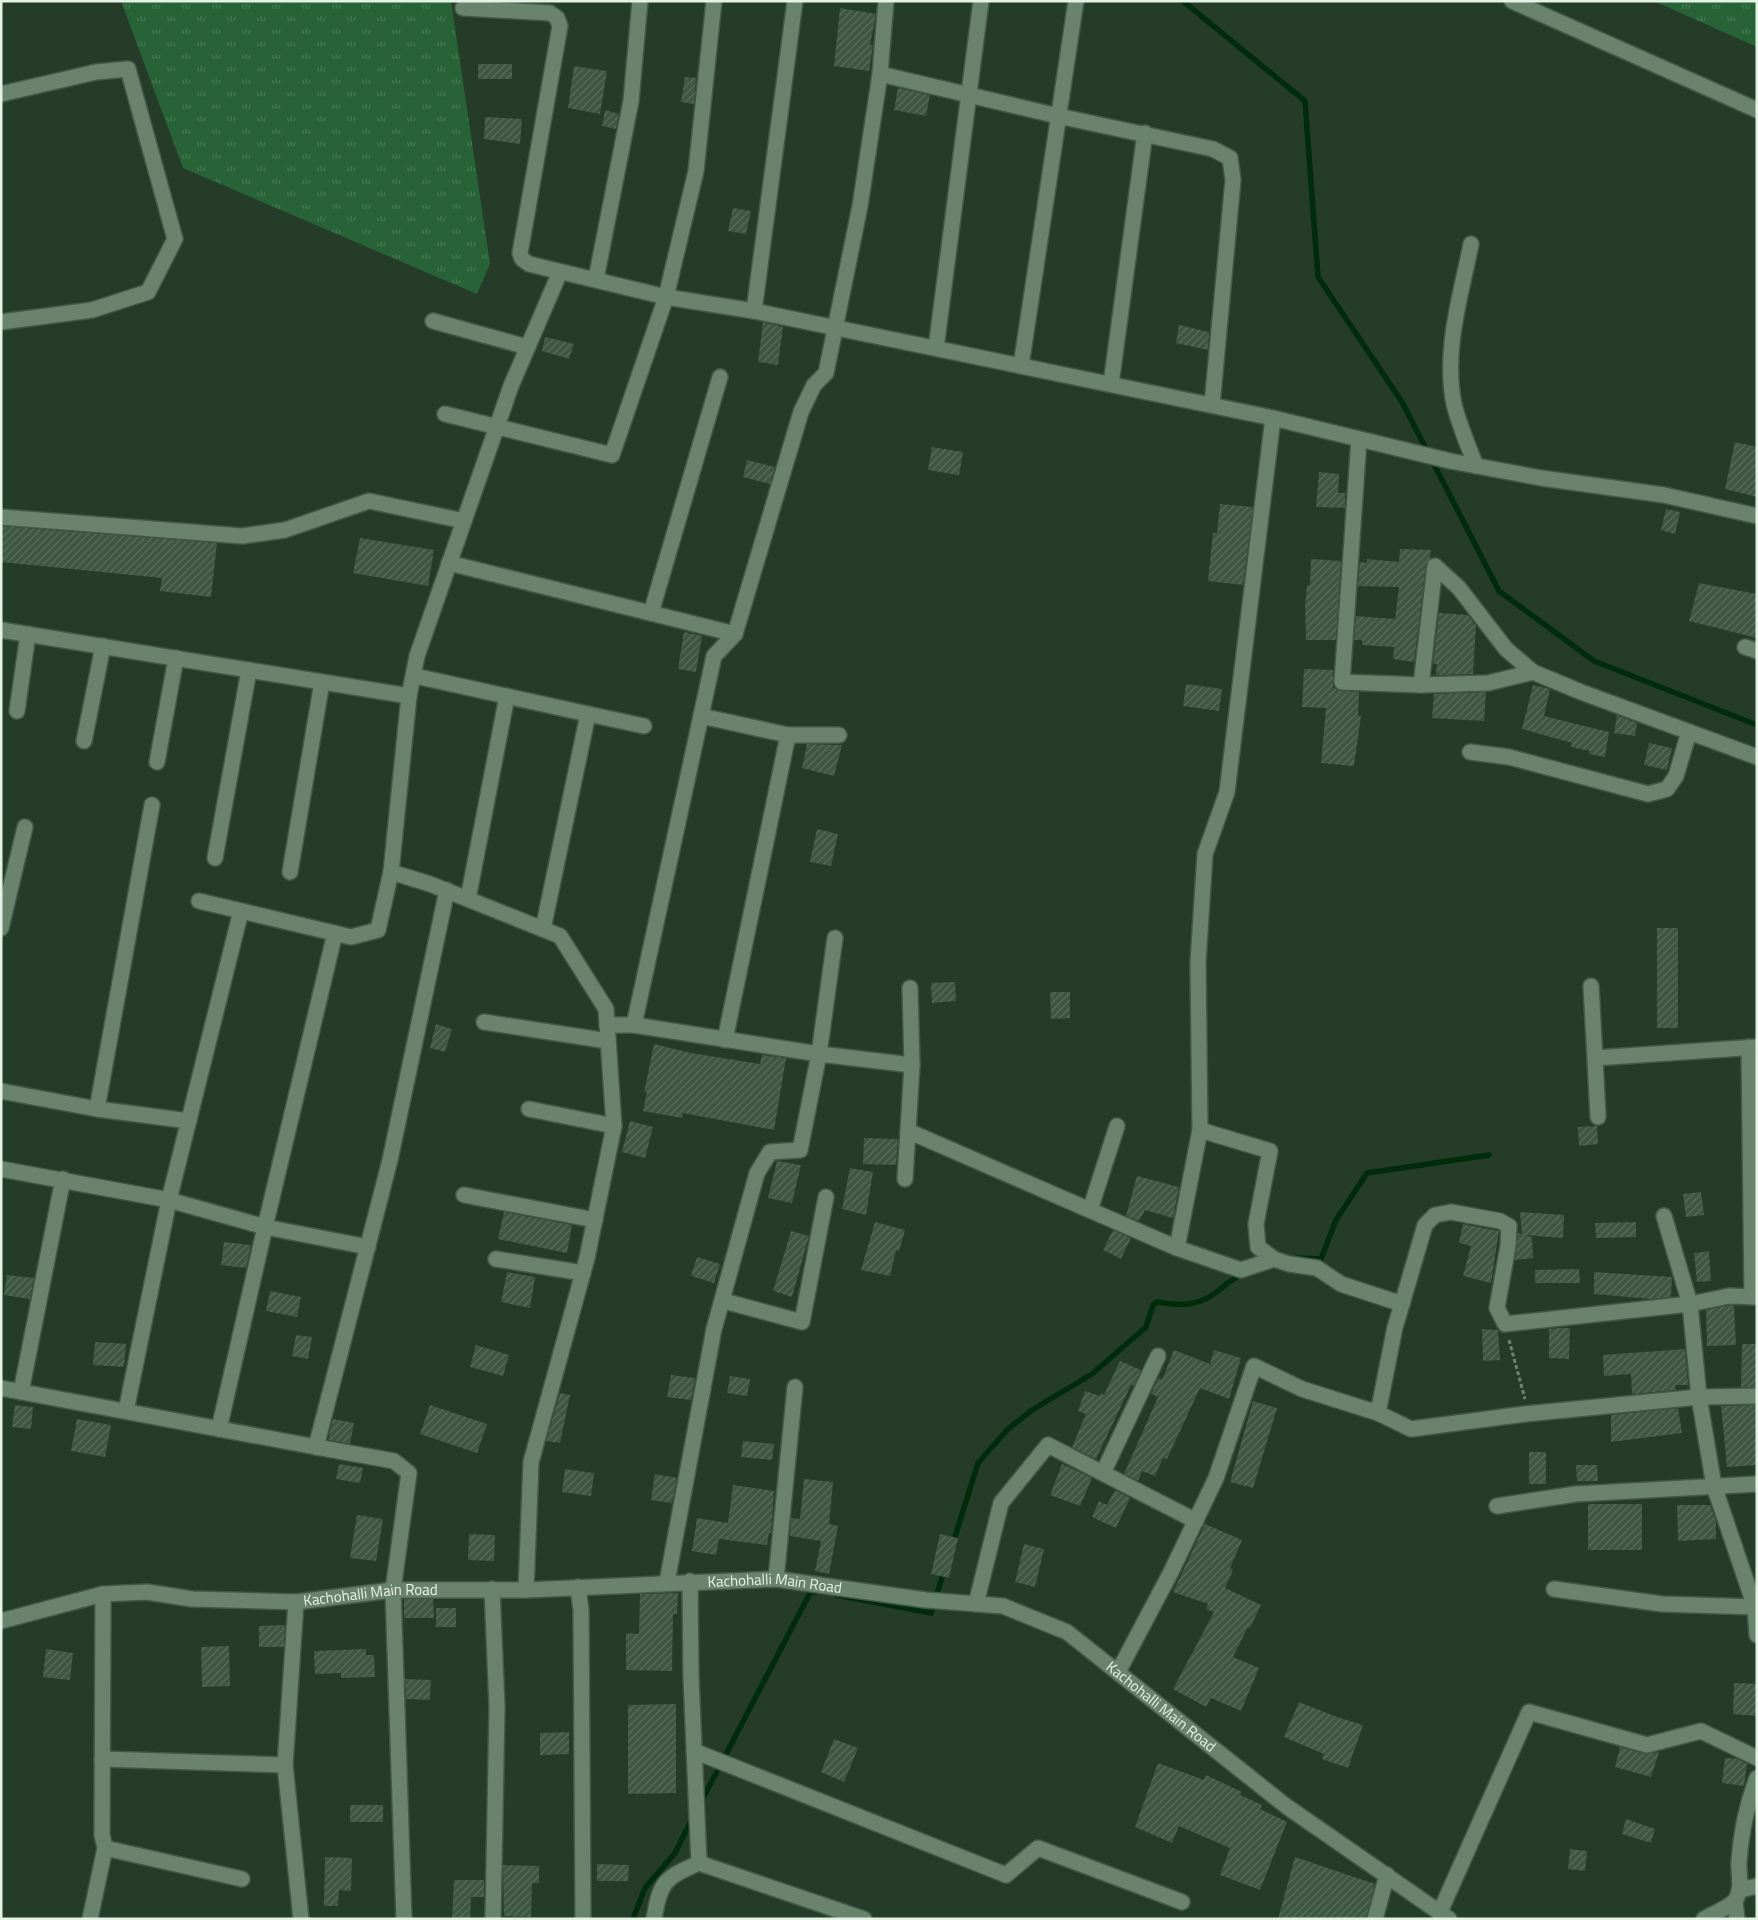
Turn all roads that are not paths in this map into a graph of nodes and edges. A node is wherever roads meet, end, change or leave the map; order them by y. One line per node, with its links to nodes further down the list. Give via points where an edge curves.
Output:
1 (640, 1): 17 (street, via 631,101)
2 (714, 1): 18 (street, via 696,170)
3 (795, 1): 19 (street)
4 (886, 1): 9 (street)
5 (982, 1): 11 (street)
6 (1076, 1): 13 (street)
7 (1512, 1): 12 (street)
8 (463, 8): 16 (street, via 550,13 560,26 520,253 529,264)
9 (880, 74): 11 (street); 22 (street, via 860,206)
10 (1, 94): 21 (street, via 96,72 128,69 175,238 148,292 92,310)
11 (971, 94): 13 (street); 24 (street)
12 (1757, 110)
13 (1058, 116): 14 (street); 25 (street)
14 (1146, 133): 27 (street); 28 (street, via 1213,149 1230,158 1233,180)
15 (1471, 244): 33 (street, via 1454,330 1451,369 1454,402)
16 (560, 272): 17 (street); 23 (street)
17 (596, 279): 18 (street)
18 (666, 297): 19 (street); 31 (street, via 612,456)
19 (754, 311): 22 (street)
20 (433, 321): 23 (street)
21 (1, 322)
22 (836, 328): 24 (street); 41 (street, via 826,373 814,385 801,412)
23 (527, 347): 31 (street)
24 (936, 348): 25 (street)
25 (1021, 366): 27 (street)
26 (720, 377): 38 (street)
27 (1111, 384): 28 (street)
28 (1212, 405): 30 (street)
29 (445, 414): 31 (street)
30 (1272, 418): 32 (street); 93 (street, via 1227,792 1205,854 1198,962)
31 (496, 427): 36 (street)
32 (1358, 439): 33 (street); 48 (street, via 1342,682)
33 (1476, 466): 34 (street, via 1664,495)
34 (1757, 516)
35 (1, 517): 36 (street, via 242,536 285,530 369,501)
36 (464, 521): 37 (street)
37 (449, 562): 38 (street); 46 (street, via 417,656)
38 (651, 613): 41 (street)
39 (1, 630): 40 (street)
40 (28, 634): 42 (street); 51 (street)
41 (735, 634): 53 (street, via 714,656)
42 (103, 646): 43 (street); 58 (street)
43 (176, 658): 44 (street); 61 (street)
44 (249, 670): 47 (street); 64 (street)
45 (1533, 672): 48 (street, via 1488,683); 48 (street, via 1506,649 1458,588 1436,566); 55 (street)
46 (415, 676): 49 (street); 50 (street)
47 (322, 682): 49 (street); 65 (street)
48 (1420, 685)
49 (409, 696): 66 (street)
50 (507, 696): 52 (street); 68 (street)
51 (17, 711)
52 (588, 714): 54 (street); 72 (street)
53 (701, 716): 56 (street); 79 (street)
54 (644, 726)
55 (1689, 732): 59 (street, via 1676,776 1667,789 1648,794 1509,757); 60 (street)
56 (788, 735): 57 (street); 80 (street)
57 (839, 735)
58 (84, 741)
59 (1470, 752)
60 (1757, 757)
61 (157, 762)
62 (152, 805): 87 (street)
63 (25, 827): 71 (street)
64 (215, 858)
65 (290, 872)
66 (391, 872): 67 (street); 73 (street, via 378,930 351,937)
67 (447, 890): 68 (street); 105 (street, via 390,1160)
68 (468, 899): 72 (street)
69 (199, 901): 70 (street)
70 (240, 911): 73 (street); 90 (street)
71 (1, 928)
72 (543, 928): 78 (street, via 560,936 606,1009)
73 (335, 933): 104 (street)
74 (835, 938): 83 (street)
75 (1591, 986): 84 (street)
76 (910, 988): 85 (street)
77 (484, 1022): 81 (street)
78 (607, 1025): 79 (street); 81 (street)
79 (634, 1025): 80 (street)
80 (725, 1040): 83 (street)
81 (608, 1041): 91 (street)
82 (1753, 1047): 84 (street); 110 (street)
83 (819, 1054): 85 (street); 111 (street, via 800,1150 770,1152 757,1173)
84 (1595, 1058): 89 (street)
85 (912, 1065): 94 (street)
86 (1, 1091): 87 (street)
87 (97, 1109): 90 (street)
88 (529, 1109): 91 (street)
89 (1598, 1117)
90 (188, 1121): 100 (street)
91 (614, 1126): 103 (street)
92 (1117, 1126): 101 (street)
93 (1200, 1130): 106 (street); 108 (street, via 1270,1151 1256,1224 1258,1247)
94 (908, 1131): 96 (street); 101 (street)
95 (1, 1170): 97 (street)
96 (905, 1178)
97 (63, 1179): 100 (street); 117 (street)
98 (464, 1195): 103 (street)
99 (826, 1197): 111 (street, via 802,1322)
100 (169, 1200): 104 (street); 120 (street)
101 (1090, 1210): 106 (street)
102 (1664, 1216): 113 (street)
103 (595, 1220): 109 (street)
104 (265, 1228): 105 (street); 122 (street)
105 (368, 1247): 123 (street)
106 (1177, 1248): 108 (street, via 1241,1270)
107 (496, 1259): 109 (street)
108 (1274, 1259): 112 (street, via 1317,1268 1341,1284)
109 (582, 1273): 136 (street, via 530,1462)
110 (1754, 1297): 113 (street, via 1729,1296)
111 (724, 1301): 131 (street, via 714,1329)
112 (1402, 1304): 113 (street, via 1426,1225 1435,1215 1451,1212 1500,1221 1509,1226 1497,1308 1505,1324); 121 (street)
113 (1690, 1304): 119 (street)
114 (1158, 1356): 124 (street)
115 (795, 1387): 129 (street)
116 (1, 1388): 117 (street)
117 (21, 1392): 120 (street)
118 (1757, 1396): 119 (street)
119 (1699, 1397): 121 (street, via 1411,1429); 126 (street)
120 (126, 1411): 122 (street)
121 (1378, 1413): 128 (street, via 1302,1389 1254,1366 1216,1478)
122 (219, 1428): 123 (street)
123 (316, 1447): 135 (street, via 394,1461 409,1473)
124 (1103, 1473): 128 (street); 139 (street, via 1048,1445 1001,1503)
125 (1757, 1484): 126 (street)
126 (1714, 1486): 127 (street, via 1576,1494); 140 (street)
127 (1497, 1506)
128 (1196, 1521): 143 (street)
129 (776, 1579): 130 (street, Kachohalli Main Road); 139 (street, Kachohalli Main Road)
130 (690, 1581): 131 (street, Kachohalli Main Road); 144 (street)
131 (667, 1582): 132 (street, Kachohalli Main Road)
132 (578, 1587): 136 (street, Kachohalli Main Road); 161 (street, via 581,1610)
133 (492, 1589): 135 (street, Kachohalli Main Road); 136 (street, Kachohalli Main Road); 160 (street, via 497,1707)
134 (1554, 1589): 140 (street, via 1662,1604)
135 (394, 1590): 138 (street, Kachohalli Main Road); 159 (street)
136 (526, 1590)
137 (104, 1594): 138 (street, Kachohalli Main Road, via 147,1592 192,1599); 141 (street, Kachohalli Main Road); 146 (street)
138 (296, 1602): 147 (street)
139 (976, 1604): 143 (street, Kachohalli Main Road, via 1003,1606 1067,1632)
140 (1756, 1607): 142 (street)
141 (1, 1621)
142 (1757, 1634)
143 (1118, 1672): 151 (street, Kachohalli Main Road, via 1286,1806)
144 (694, 1751): 150 (street); 155 (street, via 1006,1875 1038,1848)
145 (1757, 1758): 156 (street, via 1701,1731 1647,1745 1529,1712)
146 (102, 1759): 147 (street); 149 (street, via 102,1835)
147 (285, 1765): 158 (street)
148 (1757, 1778): 154 (street, via 1750,1795 1742,1836)
149 (105, 1848): 152 (street); 157 (street)
150 (699, 1864): 162 (street, via 672,1875 658,1893); 163 (street)
151 (1386, 1875): 156 (street, Kachohalli Main Road); 164 (street)
152 (242, 1879)
153 (1757, 1886): 154 (street)
154 (1737, 1895): 165 (street); 166 (street)
155 (1182, 1902)
156 (1445, 1915)
157 (90, 1919)
158 (301, 1919)
159 (404, 1919)
160 (493, 1919)
161 (583, 1919)
162 (654, 1919)
163 (864, 1919)
164 (1375, 1919)
165 (1704, 1919)
166 (1737, 1919)

